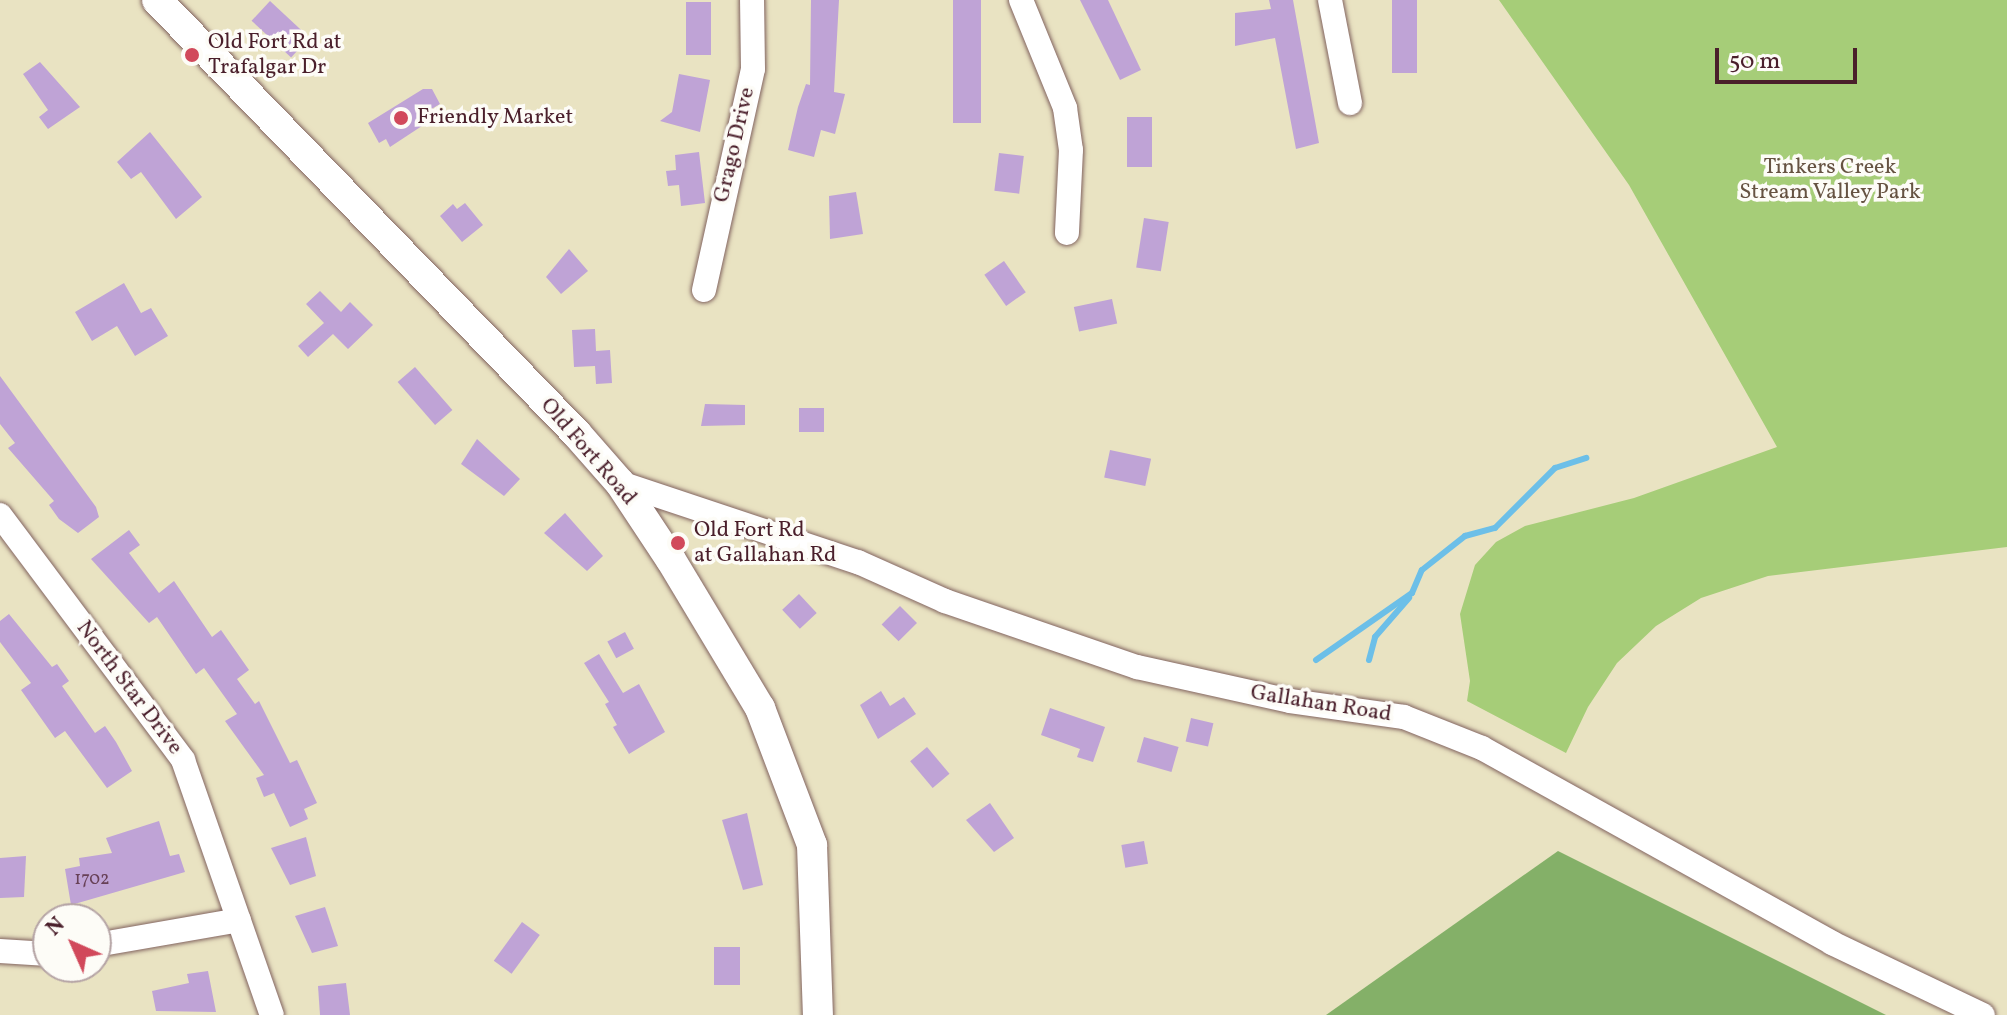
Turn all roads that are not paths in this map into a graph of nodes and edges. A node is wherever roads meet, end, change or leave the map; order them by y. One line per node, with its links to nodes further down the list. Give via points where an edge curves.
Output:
1 (157, 0): 8 (main road, Old Fort Road)
2 (752, 0): 7 (street, Grago Drive, via 753,69)
3 (1021, 0): 6 (street, via 1065,108 1071,150)
4 (1330, 0): 5 (street)
5 (1350, 103)
6 (1067, 233)
7 (704, 290)
8 (620, 483): 15 (main road, Old Fort Road, via 760,708 798,803 815,872); 16 (street, Gallahan Road, via 858,562 945,601 1137,667 1417,722 1495,755 1832,943)
9 (0, 515): 10 (street, North Star Drive, via 183,760)
10 (239, 920): 11 (street); 14 (street, North Star Drive)
11 (112, 942)
12 (0, 951): 13 (street)
13 (32, 953)
14 (272, 1015)
15 (818, 1015)
16 (1983, 1015)

